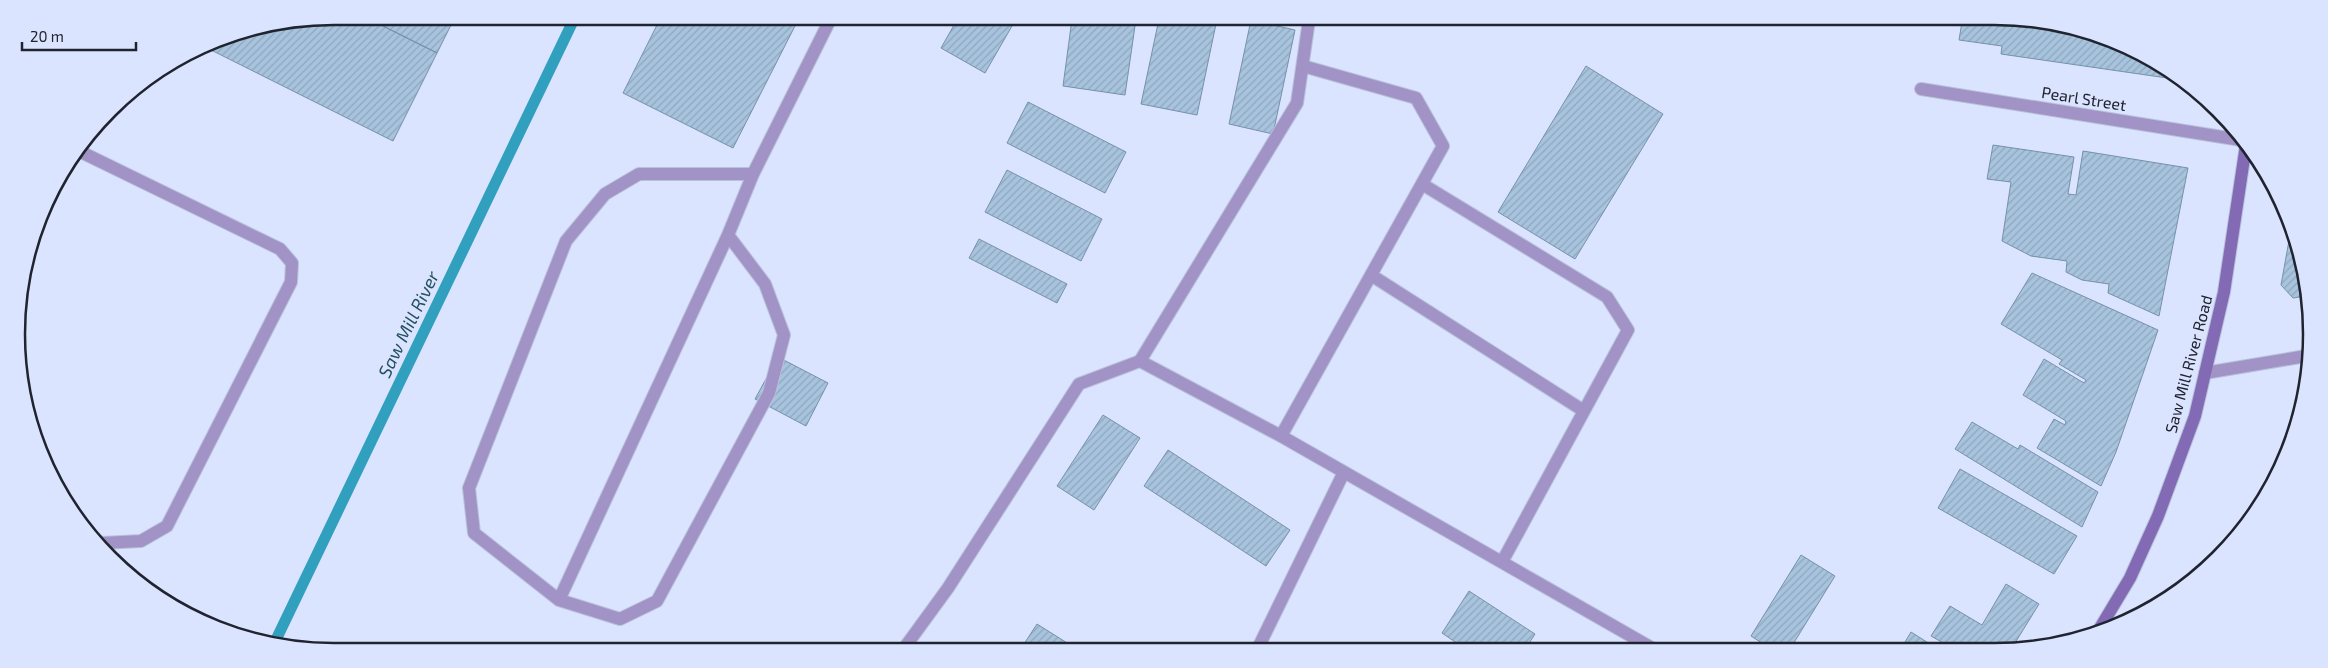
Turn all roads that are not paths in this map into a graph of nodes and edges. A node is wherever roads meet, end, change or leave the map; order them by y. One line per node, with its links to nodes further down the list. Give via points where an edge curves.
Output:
1 (828, 25): 8 (street)
2 (1308, 25): 3 (street)
3 (1303, 66): 9 (street, via 1416,98 1443,146); 13 (street, via 1297,103)
4 (1921, 89): 5 (street, Pearl Street)
5 (2233, 139)
6 (84, 153): 18 (street, via 280,249 292,263 291,282 167,526 141,541)
7 (2245, 154): 14 (main road, Saw Mill River Road, via 2224,292)
8 (753, 174): 10 (street); 20 (street, via 639,174 605,194 566,241 469,488 474,532)
9 (1422, 184): 11 (street); 15 (street, via 1607,297 1628,330)
10 (728, 235): 20 (street); 20 (street, via 765,284 784,335 769,393 657,601 620,619)
11 (1371, 275): 15 (street); 16 (street)
12 (2302, 357): 14 (street)
13 (1140, 361): 16 (street); 22 (street, via 1079,384 948,588)
14 (2205, 373): 21 (main road, Saw Mill River Road, via 2195,416 2158,516 2130,578)
15 (1584, 411): 19 (street)
16 (1281, 436): 17 (street)
17 (1344, 472): 19 (street); 23 (street)
18 (107, 543)
19 (1502, 562): 24 (street)
20 (558, 600)
21 (2103, 623)
22 (908, 643)
23 (1260, 643)
24 (1643, 643)

